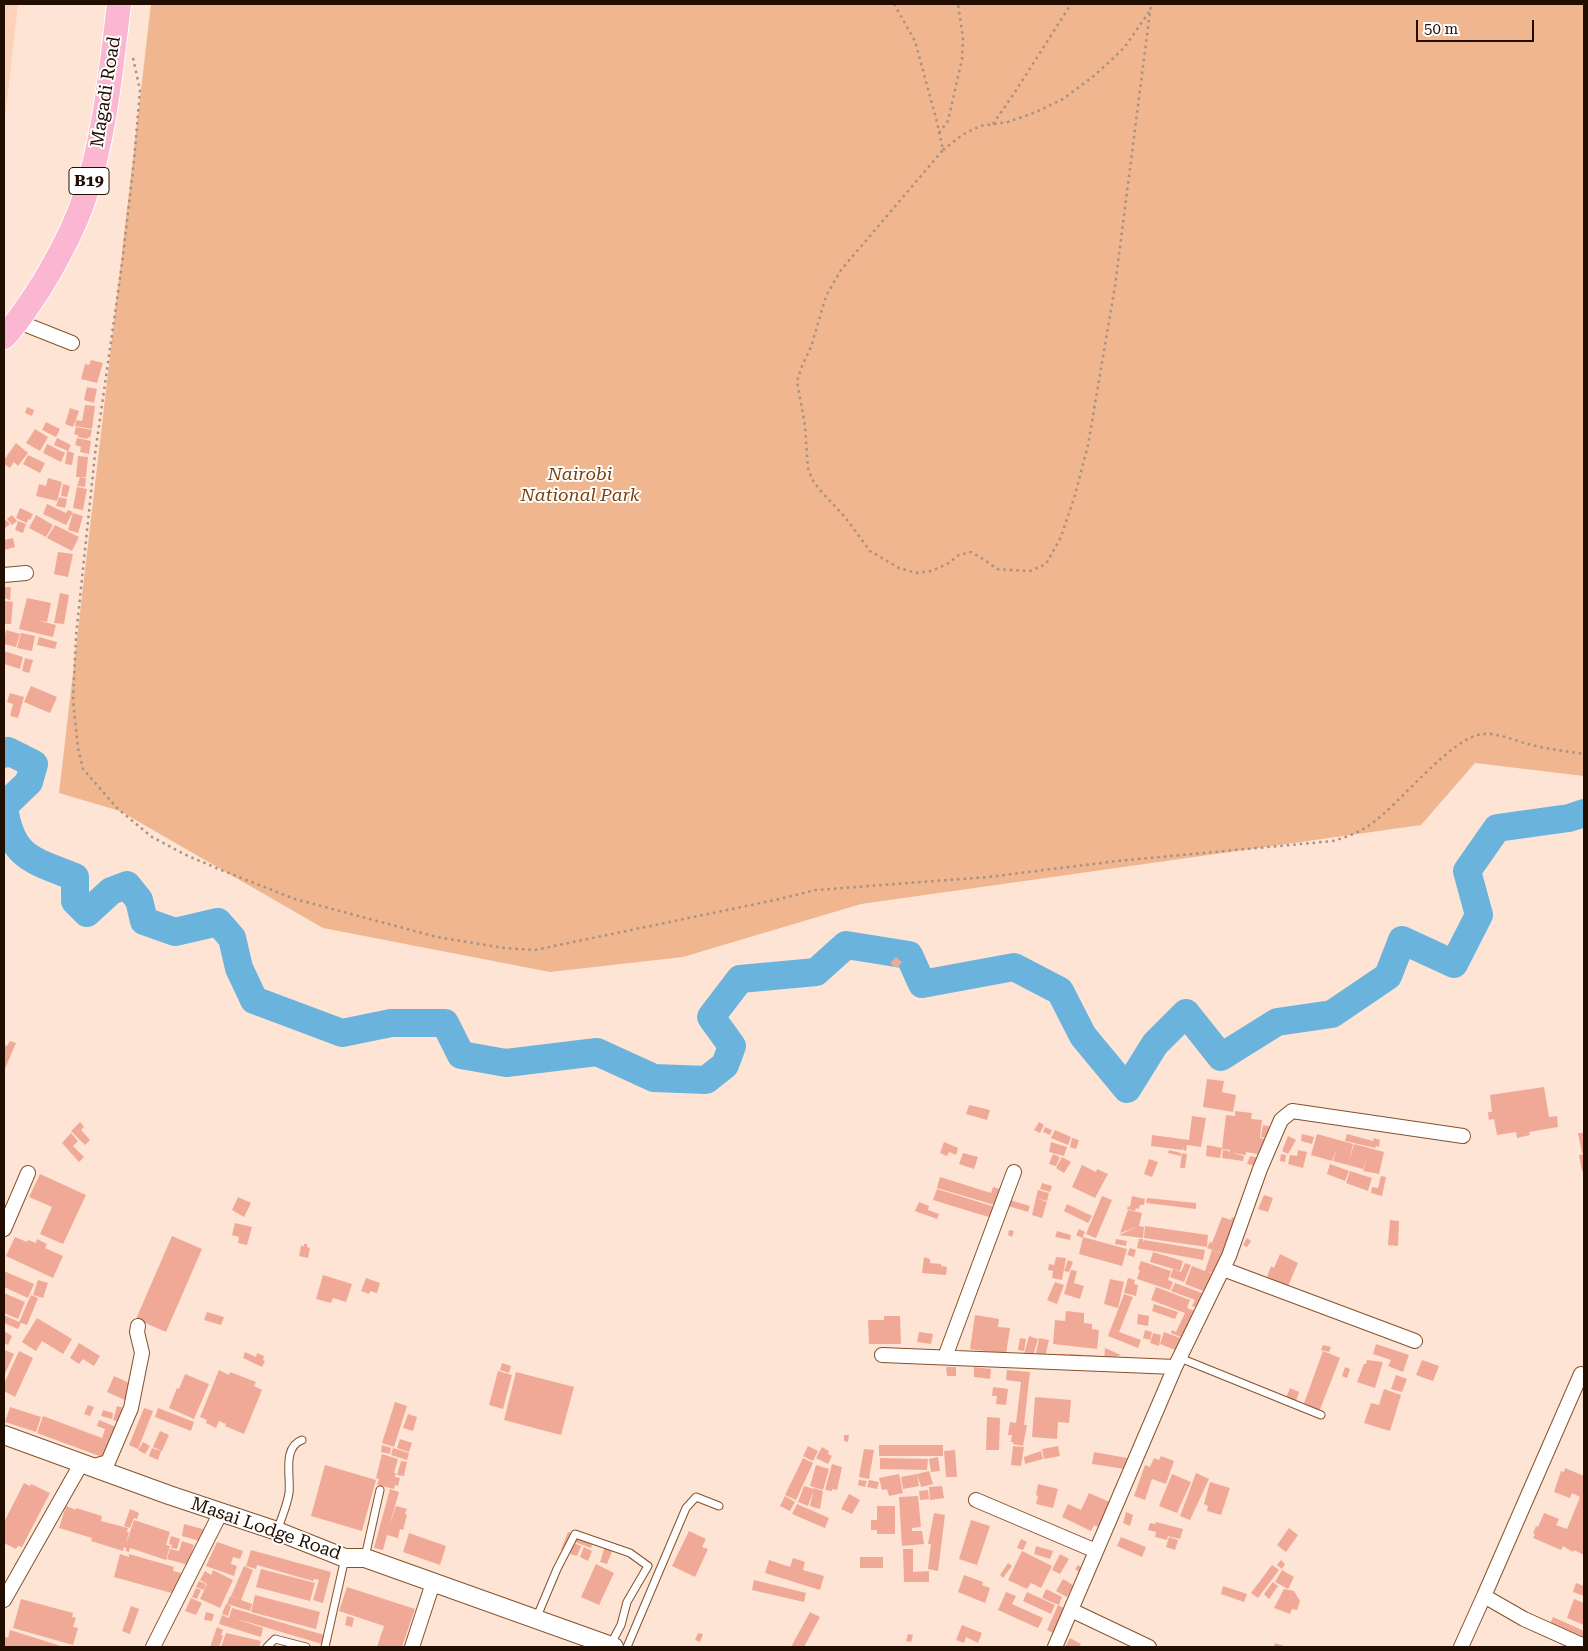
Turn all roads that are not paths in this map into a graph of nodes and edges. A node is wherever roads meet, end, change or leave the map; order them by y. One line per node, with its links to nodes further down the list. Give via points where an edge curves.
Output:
1 (119, 4): 2 (highway, Magadi Road / B19, via 100,137 84,200 57,261)
2 (11, 329): 3 (street)
3 (72, 343)
4 (26, 572): 5 (street)
5 (4, 575)
6 (1463, 1136): 10 (street, via 1292,1111 1281,1120)
7 (1014, 1172): 14 (street)
8 (28, 1173): 9 (street)
9 (4, 1229)
10 (1222, 1269): 12 (street); 15 (street)
11 (138, 1326): 20 (street, via 142,1353 131,1408 108,1462)
12 (1415, 1341)
13 (882, 1355): 14 (street)
14 (945, 1357): 15 (street)
15 (1177, 1362): 17 (lane); 26 (street)
16 (1581, 1374): 30 (street)
17 (1320, 1415)
18 (4, 1435): 20 (street, Masai Lodge Road)
19 (302, 1440): 25 (lane, via 296,1442 292,1449 288,1468 289,1492)
20 (86, 1465): 24 (street, Masai Lodge Road); 31 (street)
21 (380, 1490): 28 (lane)
22 (976, 1500): 26 (street)
23 (719, 1506): 41 (lane, via 696,1498 686,1508)
24 (221, 1512): 25 (street, Masai Lodge Road); 35 (street)
25 (277, 1531): 27 (street, Masai Lodge Road)
26 (1096, 1551): 32 (street)
27 (345, 1558): 28 (street, Masai Lodge Road); 38 (lane)
28 (365, 1558): 29 (street, Masai Lodge Road)
29 (433, 1583): 33 (street, Masai Lodge Road); 39 (street)
30 (1484, 1596): 34 (street, via 1524,1619); 44 (street)
31 (4, 1600)
32 (1071, 1610): 42 (street); 43 (street)
33 (536, 1619): 40 (street, Masai Lodge Road); 40 (lane, via 556,1569 575,1534 630,1553 648,1566 627,1602)
34 (1584, 1646)
35 (153, 1647)
36 (266, 1647): 37 (lane, via 275,1640)
37 (306, 1647)
38 (325, 1647)
39 (412, 1647)
40 (614, 1647)
41 (627, 1647)
42 (1055, 1647)
43 (1149, 1647)
44 (1461, 1647)

